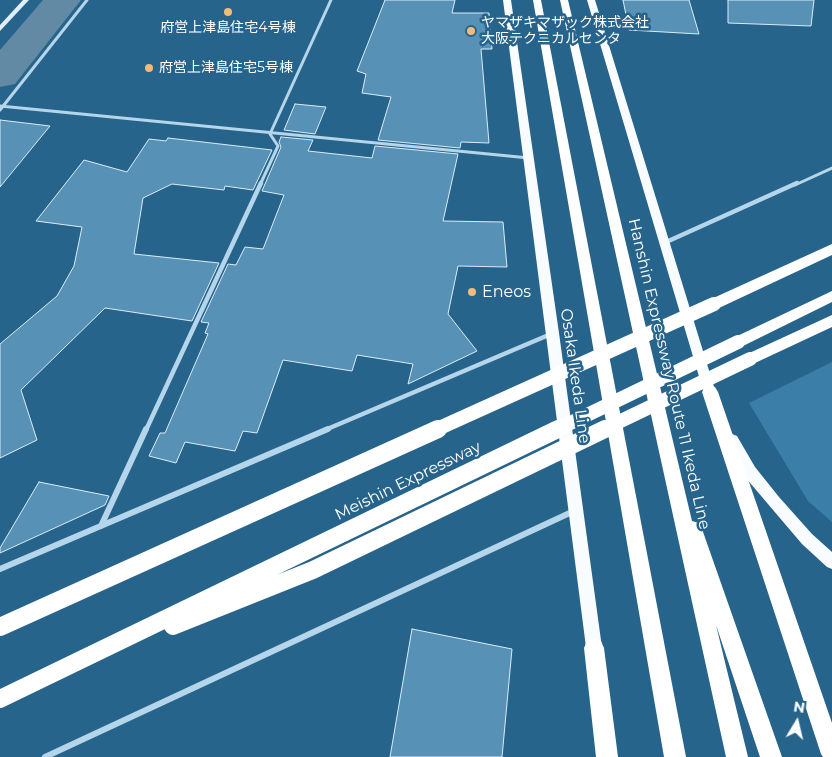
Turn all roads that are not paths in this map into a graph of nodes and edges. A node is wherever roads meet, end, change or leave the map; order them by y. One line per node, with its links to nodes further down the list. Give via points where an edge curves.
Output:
1 (26, 0): 8 (street)
2 (87, 0): 9 (street)
3 (331, 0): 10 (street)
4 (508, 0): 11 (main road, Osaka Ikeda Line)
5 (538, 0): 34 (highway)
6 (564, 0): 19 (highway, Hanshin Expressway Route 11 Ikeda Line)
7 (591, 0): 13 (main road)
8 (0, 29)
9 (1, 107): 10 (street)
10 (270, 134): 11 (street); 21 (street, via 278,146)
11 (530, 158): 17 (main road, Osaka Ikeda Line)
12 (832, 168): 13 (street)
13 (663, 243): 18 (main road)
14 (832, 249): 24 (highway, Meishin Expressway, bridge)
15 (832, 296): 27 (highway, Meishin Expressway, bridge)
16 (832, 321): 27 (highway, bridge, via 313,570)
17 (553, 333): 20 (main road, Osaka Ikeda Line); 21 (street)
18 (710, 392): 22 (main road, via 750,472); 26 (highway)
19 (666, 450): 35 (highway, Hanshin Expressway Route 11 Ikeda Line); 36 (highway)
20 (577, 510): 25 (main road, Osaka Ikeda Line); 31 (street)
21 (101, 526): 23 (street)
22 (832, 562)
23 (0, 569)
24 (0, 627)
25 (594, 648): 32 (main road, Osaka Ikeda Line); 33 (highway)
26 (800, 656): 29 (highway); 30 (highway)
27 (55, 673): 28 (highway, Meishin Expressway, bridge)
28 (0, 699)
29 (832, 725)
30 (832, 754)
31 (45, 757)
32 (601, 757)
33 (607, 757)
34 (675, 757)
35 (737, 757)
36 (771, 757)

